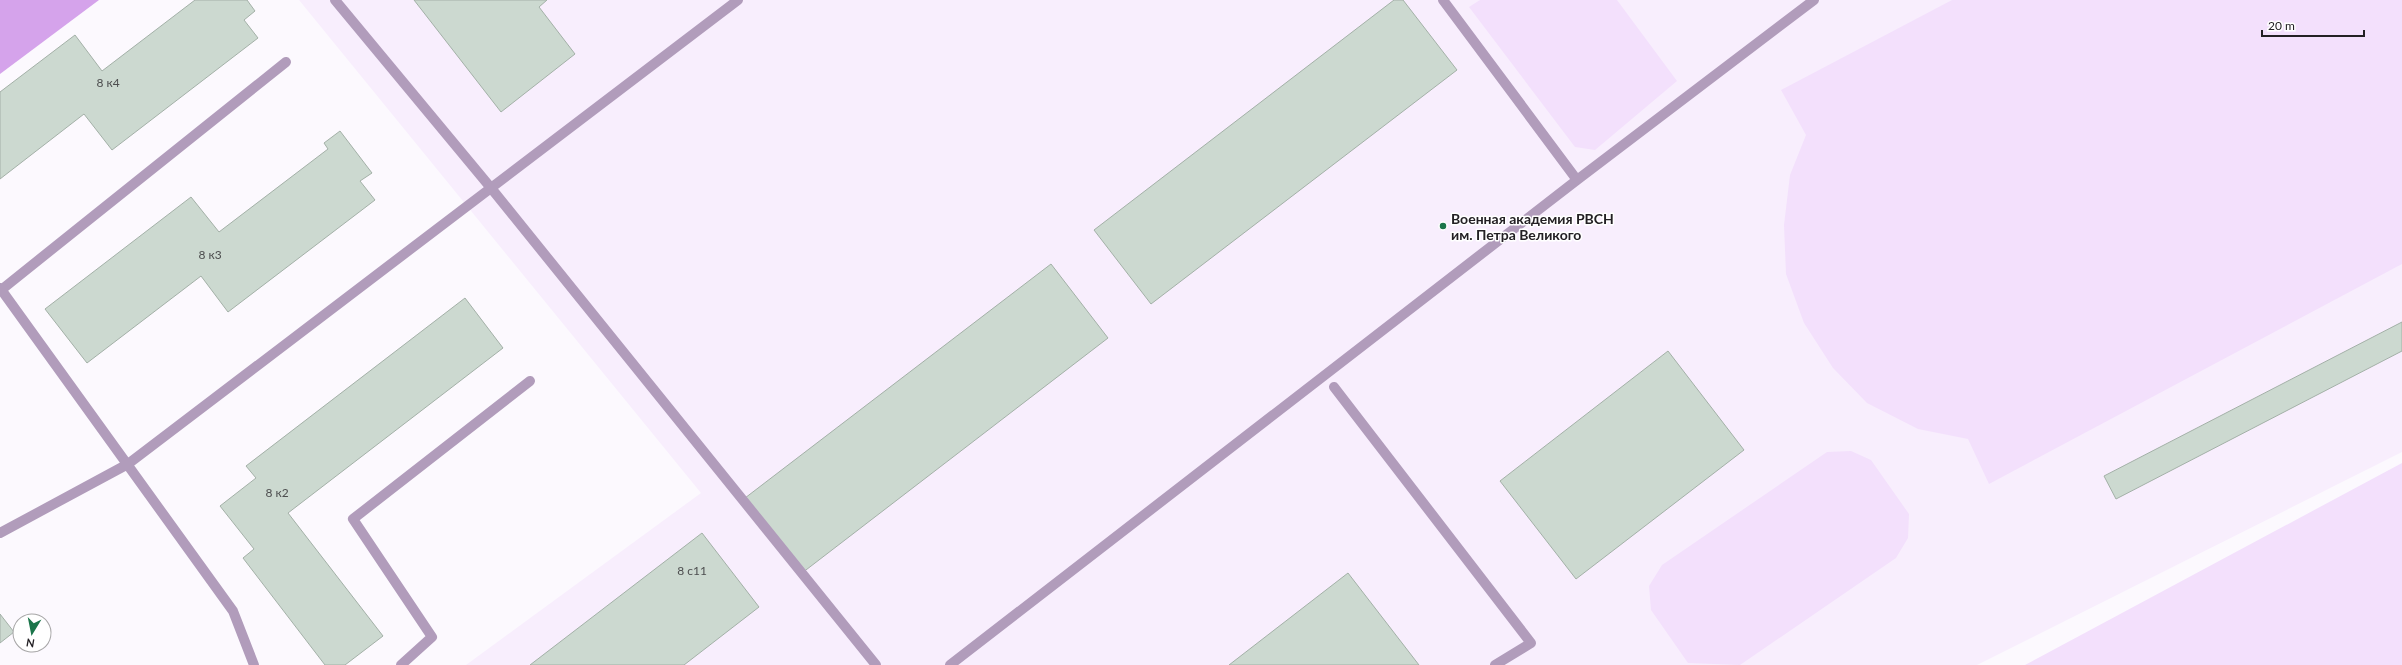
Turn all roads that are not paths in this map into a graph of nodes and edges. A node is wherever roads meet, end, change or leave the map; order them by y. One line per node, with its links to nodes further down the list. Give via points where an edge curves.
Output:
1 (335, 0): 7 (lane)
2 (738, 0): 7 (lane)
3 (1443, 0): 6 (lane)
4 (1814, 0): 6 (lane)
5 (286, 62): 8 (lane)
6 (1577, 180): 16 (lane)
7 (491, 188): 11 (lane); 15 (lane)
8 (0, 289): 11 (lane)
9 (530, 381): 14 (lane, via 353,519 432,638)
10 (1334, 387): 17 (lane, via 1531,643)
11 (128, 464): 12 (lane); 13 (lane, via 233,611)
12 (0, 532)
13 (254, 665)
14 (402, 665)
15 (876, 665)
16 (950, 665)
17 (1495, 665)

